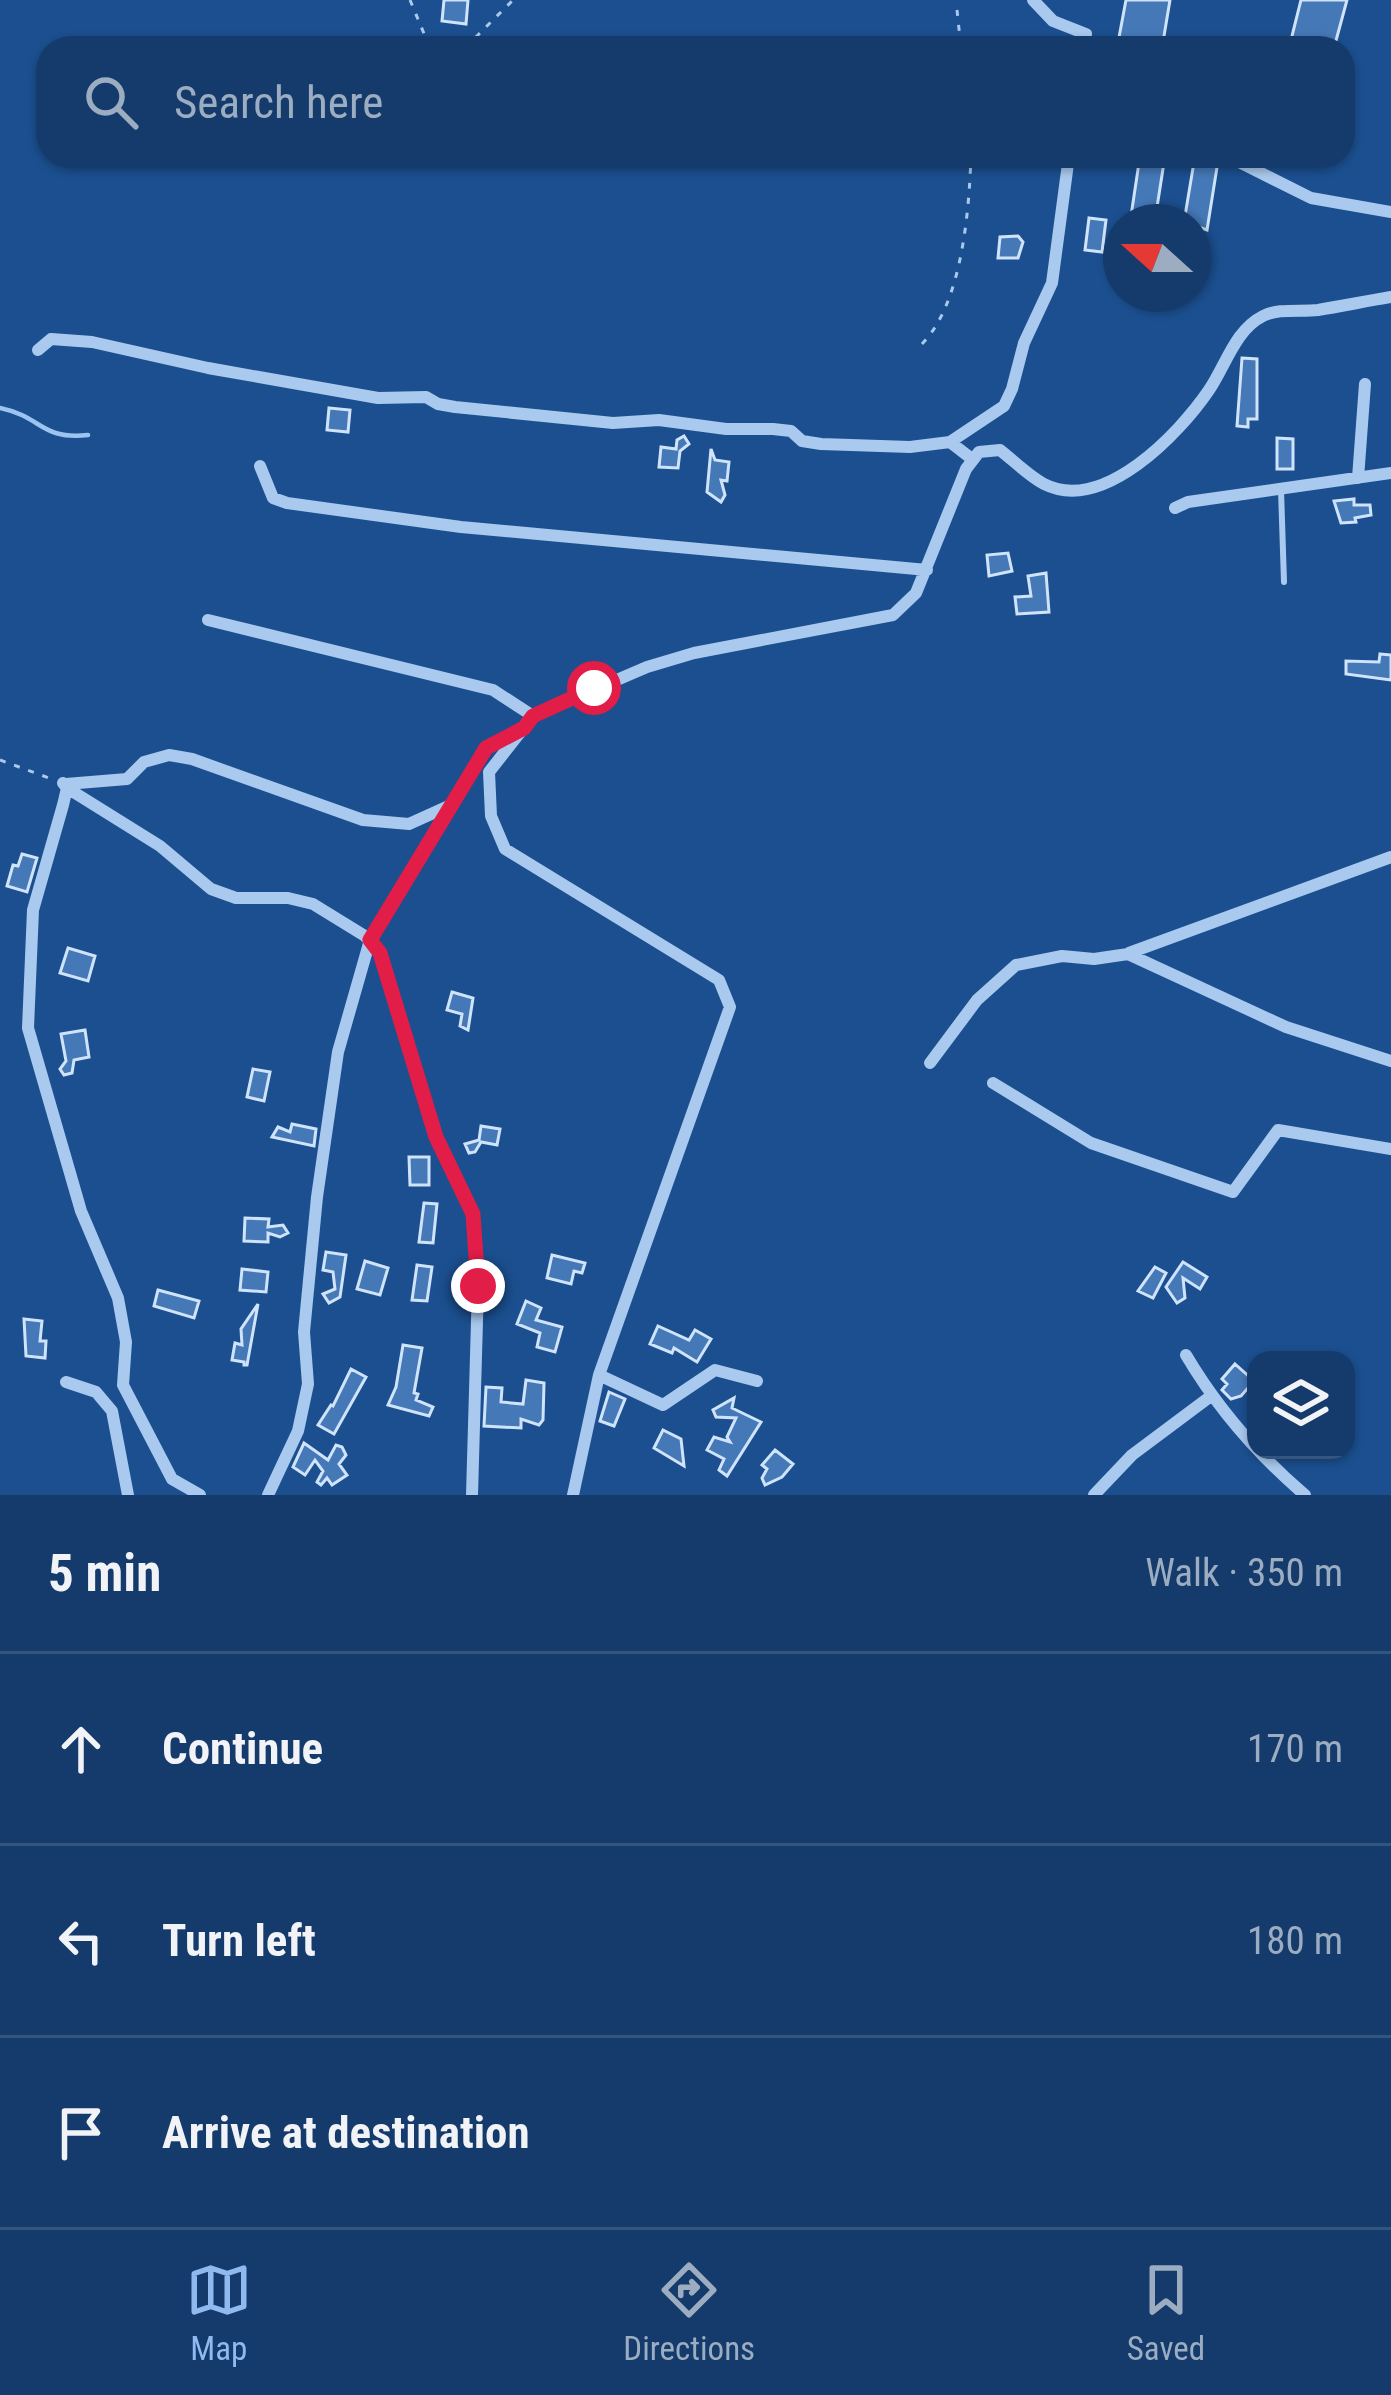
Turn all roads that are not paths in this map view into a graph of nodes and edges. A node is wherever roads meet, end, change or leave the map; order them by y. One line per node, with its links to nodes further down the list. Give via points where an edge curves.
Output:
1 (1033, 0): 2 (street, via 1053,21)
2 (1086, 36)
3 (1067, 168): 9 (street, via 1052,283 1012,389 1004,406)
4 (1251, 168): 5 (street, via 1311,198)
5 (1391, 212)
6 (1391, 297): 10 (street, via 1266,314 1245,328 1185,419 1121,477 1090,490 1046,485 1000,450)
7 (38, 350): 9 (street, via 50,339 92,342 378,398 426,397 613,423 773,429 872,447)
8 (1365, 383): 13 (street)
9 (950, 442): 10 (street)
10 (972, 459): 16 (street)
11 (260, 466): 16 (street, via 273,498 287,503)
12 (1391, 473): 13 (street)
13 (1358, 478): 14 (street)
14 (1281, 486): 15 (street); 17 (lane)
15 (1175, 508)
16 (927, 570): 19 (street, via 893,615 694,653)
17 (1284, 582)
18 (208, 620): 19 (street, via 493,689)
19 (533, 716): 20 (street)
20 (524, 728): 22 (street, via 486,748); 31 (street, via 489,772 491,816 505,849 719,980 730,1007)
21 (65, 785): 22 (street, via 127,778 169,755 363,820 409,824); 24 (street, via 211,889 313,904); 36 (street, via 33,910 28,1028 81,1211 118,1298 123,1385 172,1479)
22 (452, 805): 24 (street)
23 (1391, 857): 25 (street)
24 (370, 940): 37 (street, via 338,1052 317,1197 304,1332 308,1384 298,1431); 38 (street, via 436,1137 473,1214)
25 (1128, 954): 26 (street, via 1286,1027); 27 (street, via 1016,964 976,1000)
26 (1391, 1061)
27 (930, 1063)
28 (993, 1083): 29 (street, via 1091,1143 1233,1192 1278,1130)
29 (1391, 1149)
30 (1186, 1354): 34 (street)
31 (599, 1375): 32 (street, via 664,1405 715,1370); 39 (street)
32 (757, 1381)
33 (66, 1382): 35 (street, via 96,1392 112,1412)
34 (1211, 1396): 40 (street); 41 (street)
35 (128, 1495)
36 (200, 1495)
37 (268, 1495)
38 (472, 1495)
39 (573, 1495)
40 (1094, 1495)
41 (1305, 1495)

